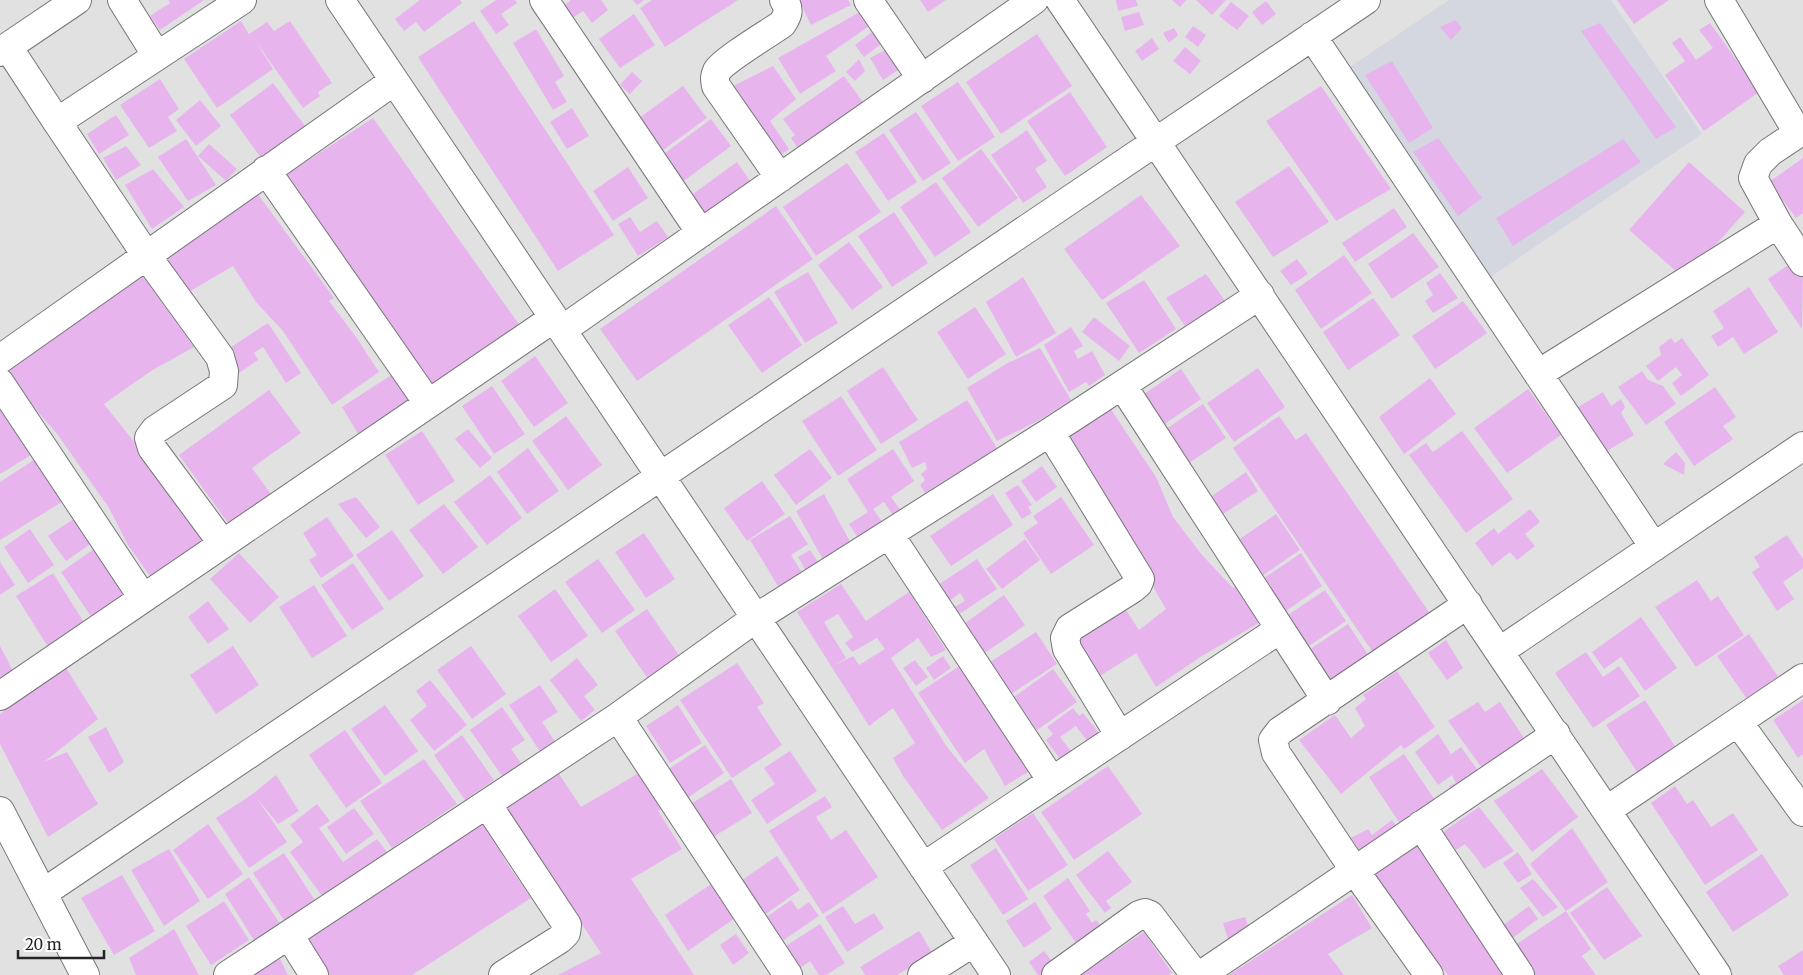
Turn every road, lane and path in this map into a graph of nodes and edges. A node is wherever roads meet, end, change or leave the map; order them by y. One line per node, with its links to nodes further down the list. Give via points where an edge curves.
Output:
1 (77, 0): 13 (street)
2 (122, 0): 14 (street)
3 (242, 0): 14 (street)
4 (544, 0): 23 (street)
5 (784, 0): 21 (street, via 789,8 782,24 728,61 714,77 716,86)
6 (868, 0): 15 (street)
7 (1034, 0): 15 (street)
8 (1060, 0): 19 (street)
9 (1366, 0): 12 (street)
10 (1719, 0): 18 (street)
11 (349, 3): 16 (street)
12 (1312, 36): 19 (street); 29 (street)
13 (4, 50): 17 (street)
14 (157, 56): 17 (street)
15 (922, 79): 21 (street)
16 (394, 81): 20 (street); 27 (street)
17 (57, 122): 24 (street)
18 (1800, 131): 22 (street, via 1758,164 1753,178)
19 (1156, 142): 26 (street); 35 (street)
20 (266, 170): 24 (street); 32 (street)
21 (780, 178): 23 (street)
22 (1778, 224): 25 (street); 29 (street)
23 (701, 233): 27 (street)
24 (146, 255): 28 (street); 37 (street, via 220,357 224,371 223,385 155,430 149,438 152,448)
25 (1803, 262)
26 (1260, 295): 31 (street); 40 (street)
27 (558, 324): 32 (street); 35 (street)
28 (0, 359)
29 (1538, 374): 38 (street)
30 (0, 384): 39 (street)
31 (1122, 385): 33 (street); 42 (street)
32 (428, 404): 37 (street)
33 (1050, 432): 36 (street); 50 (street, via 1140,578 1132,589 1070,628 1066,638 1067,649)
34 (1803, 446): 38 (street)
35 (660, 476): 41 (street); 59 (street)
36 (889, 534): 41 (street); 51 (street)
37 (223, 544): 39 (street)
38 (1654, 547): 43 (street)
39 (143, 598): 45 (street)
40 (1468, 604): 43 (street); 46 (street)
41 (756, 618): 47 (street); 57 (street)
42 (1280, 629): 46 (street); 50 (street)
43 (1500, 651): 49 (street)
44 (1803, 678): 48 (street)
45 (0, 696)
46 (1326, 700): 58 (street, via 1280,731 1273,740 1276,753)
47 (618, 718): 52 (street); 67 (street)
48 (1738, 722): 53 (street); 55 (street)
49 (1556, 734): 53 (street); 56 (street)
50 (1120, 736): 51 (street)
51 (1052, 781): 57 (street)
52 (487, 804): 60 (street); 66 (street, via 567,924 566,933 560,939)
53 (1607, 810): 62 (street)
54 (0, 811): 59 (street)
55 (1803, 812)
56 (1421, 825): 58 (street); 74 (street)
57 (923, 867): 61 (street)
58 (1355, 870): 72 (street); 73 (street)
59 (43, 893): 63 (street)
60 (289, 935): 64 (street); 65 (street)
61 (974, 942): 68 (street); 69 (street)
62 (1714, 974)
63 (85, 975)
64 (228, 975)
65 (314, 975)
66 (503, 975)
67 (788, 975)
68 (922, 975)
69 (996, 975)
70 (1056, 975): 71 (street, via 1145,913 1150,915)
71 (1195, 975)
72 (1201, 975)
73 (1429, 975)
74 (1520, 975)

